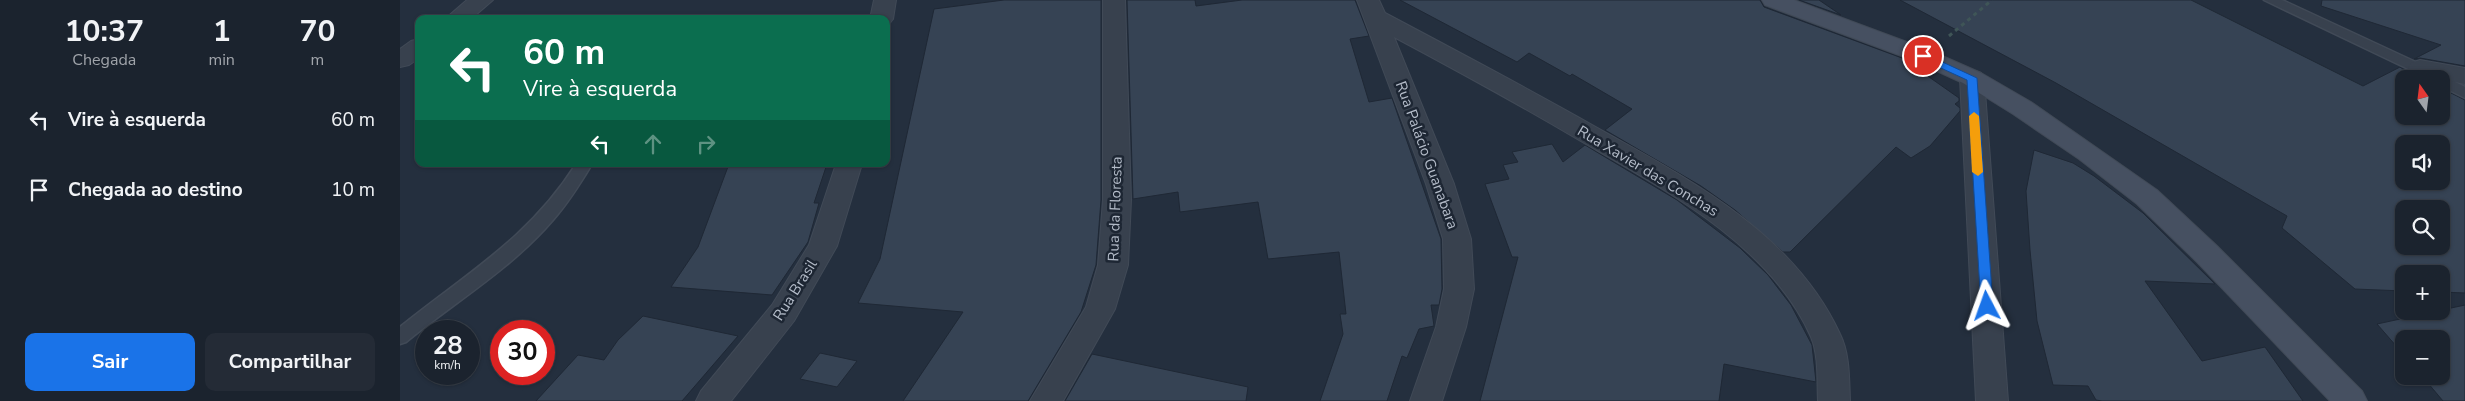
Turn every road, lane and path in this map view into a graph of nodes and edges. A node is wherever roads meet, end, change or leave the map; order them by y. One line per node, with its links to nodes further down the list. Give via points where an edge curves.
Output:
1 (482, 0): 8 (street)
2 (885, 0): 9 (street)
3 (1114, 0): 23 (street, Rua da Floresta, via 1117,200 1113,265 1100,309)
4 (1773, 0): 11 (street)
5 (1992, 0): 11 (path)
6 (2271, 0): 13 (lane)
7 (1372, 9): 24 (street, Rua Palácio Guanabara, via 1440,184 1457,239 1459,289 1451,327); 25 (street, Rua Xavier das Conchas, via 1675,184 1744,232 1787,275 1826,336)
8 (461, 15)
9 (882, 15)
10 (415, 49): 12 (street)
11 (1923, 56): 16 (street)
12 (400, 60)
13 (2423, 70)
14 (2450, 76): 15 (street)
15 (2465, 76)
16 (1972, 78): 26 (street); 27 (street, via 2022,108 2147,197 2208,254)
17 (2450, 84): 18 (lane)
18 (2465, 93)
19 (582, 167): 21 (lane, via 559,204 541,225)
20 (848, 167): 22 (street, Rua Brasil, via 823,246 783,313)
21 (400, 337)
22 (712, 401)
23 (1046, 401)
24 (1426, 401)
25 (1834, 401)
26 (1992, 401)
27 (2351, 401)

